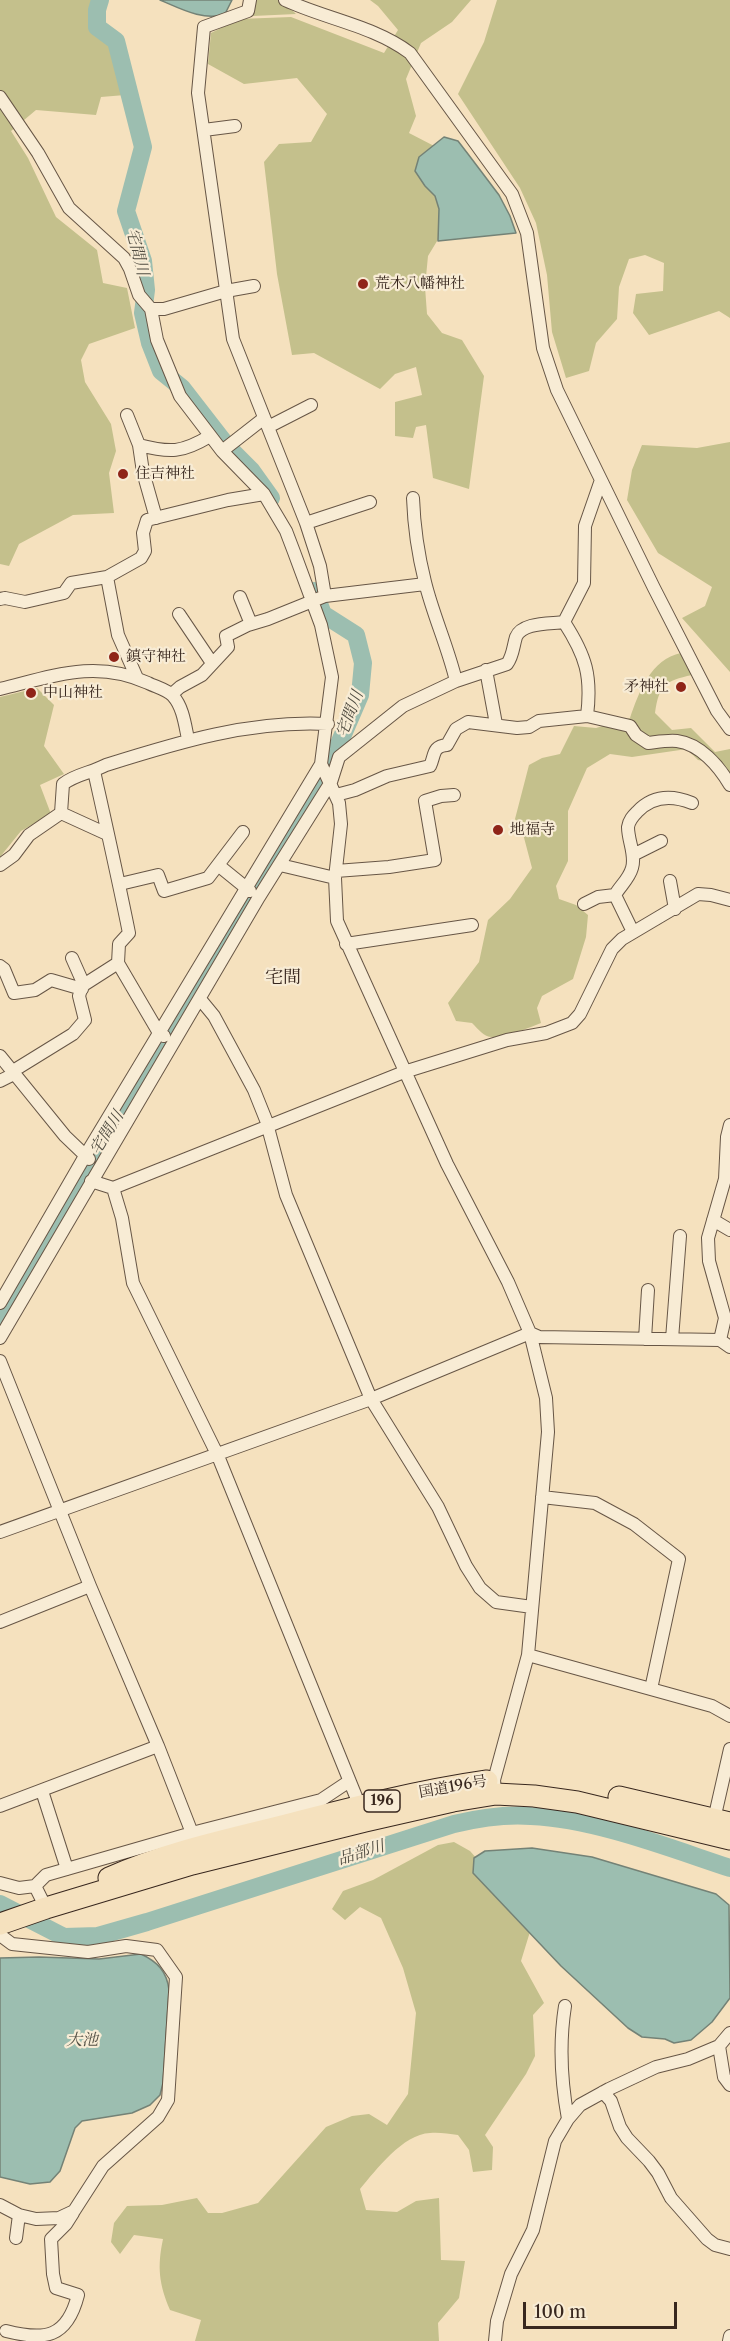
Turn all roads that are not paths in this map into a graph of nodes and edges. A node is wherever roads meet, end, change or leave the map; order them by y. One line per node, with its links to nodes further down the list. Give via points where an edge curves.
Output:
1 (250, 0): 5 (street, via 248,11 204,27 198,93)
2 (285, 0): 15 (street, via 393,40 410,53 512,194 527,233 543,348 557,390)
3 (0, 98): 8 (street, via 69,208 124,258 138,295)
4 (234, 126): 5 (street)
5 (204, 130): 7 (street)
6 (254, 286): 7 (street)
7 (226, 291): 8 (street, via 164,309); 11 (street, via 233,339)
8 (151, 309): 12 (street, via 157,340 180,396)
9 (311, 405): 11 (street)
10 (127, 415): 13 (street)
11 (266, 423): 14 (street, via 234,440); 20 (street)
12 (210, 436): 13 (street, via 179,451); 14 (street)
13 (139, 445): 19 (street)
14 (223, 451): 16 (street)
15 (601, 480): 27 (street, via 585,526 584,583); 38 (street, via 712,701)
16 (264, 494): 19 (street); 25 (street)
17 (413, 498): 22 (street)
18 (370, 502): 20 (street)
19 (156, 518): 21 (street, via 147,520 141,558)
20 (306, 522): 25 (street, via 320,566)
21 (107, 577): 24 (street, via 71,583 64,593 25,602); 31 (street, via 118,635)
22 (425, 584): 25 (street); 32 (street)
23 (240, 597): 28 (street)
24 (0, 599)
25 (318, 599): 28 (street); 36 (street, via 332,676)
26 (179, 614): 29 (street)
27 (564, 622): 30 (street, via 524,628 517,634 507,664); 35 (street, via 588,673)
28 (251, 624): 29 (street, via 226,636 228,647)
29 (212, 663): 34 (street)
30 (486, 670): 32 (street); 37 (street)
31 (137, 678): 33 (street, via 77,670); 34 (street)
32 (456, 681): 42 (street, via 403,706 339,757)
33 (2, 687)
34 (172, 694): 39 (street)
35 (586, 716): 37 (street, via 539,721 523,727); 43 (street, via 630,726 648,743 675,740 695,747)
36 (328, 724): 39 (street, via 293,722); 40 (street)
37 (496, 724): 44 (street, via 461,725 447,746 434,750 430,766 387,776)
38 (730, 729)
39 (188, 739): 41 (street)
40 (321, 764): 42 (street); 58 (street)
41 (94, 771): 47 (street, via 73,776 63,784); 49 (street)
42 (331, 782): 44 (street); 54 (street)
43 (730, 785)
44 (336, 795): 55 (street, via 341,824)
45 (454, 795): 55 (street, via 425,801 435,860)
46 (692, 803): 51 (street, via 668,797 643,806 629,820)
47 (61, 813): 49 (street); 52 (street, via 29,835)
48 (243, 832): 53 (street)
49 (107, 834): 57 (street)
50 (662, 841): 51 (street)
51 (633, 855): 59 (street, via 633,867)
52 (0, 866)
53 (218, 866): 57 (street, via 207,878 164,891 158,875); 58 (street)
54 (279, 866): 55 (street); 58 (street)
55 (336, 875): 65 (street, via 338,921)
56 (669, 881): 62 (street)
57 (120, 884): 67 (street, via 129,933 119,944)
58 (251, 892): 70 (street); 71 (street)
59 (615, 896): 61 (street, via 598,897); 64 (street)
60 (730, 900): 62 (street, via 698,894)
61 (584, 904)
62 (675, 909): 64 (street)
63 (472, 925): 65 (street)
64 (633, 932): 74 (street, via 612,949 572,1023)
65 (346, 944): 74 (street)
66 (72, 958): 69 (street)
67 (118, 963): 69 (street); 71 (street)
68 (0, 966): 69 (street, via 14,993 35,990 51,980)
69 (83, 987): 73 (street, via 79,996 85,1020 73,1034)
70 (200, 999): 71 (street); 77 (street, via 236,1054)
71 (166, 1037): 78 (street); 78 (street)
72 (0, 1056): 73 (street)
73 (14, 1072): 75 (street); 78 (street, via 65,1136)
74 (404, 1072): 77 (street); 88 (street)
75 (0, 1081)
76 (730, 1125): 79 (street)
77 (267, 1127): 81 (street); 94 (street, via 286,1196)
78 (91, 1160): 80 (street); 86 (street)
79 (728, 1176): 82 (street)
80 (91, 1181): 81 (street); 87 (street)
81 (113, 1188): 95 (street, via 133,1283)
82 (713, 1220): 83 (street); 92 (street, via 708,1238 710,1261 724,1318)
83 (730, 1230)
84 (680, 1236): 91 (street)
85 (648, 1290): 90 (street)
86 (0, 1303)
87 (4, 1321): 89 (street)
88 (530, 1333): 90 (street, via 539,1337); 94 (street); 96 (street, via 546,1398 548,1432)
89 (0, 1338)
90 (645, 1339): 91 (street)
91 (672, 1340): 92 (street)
92 (725, 1343)
93 (0, 1361): 97 (street)
94 (371, 1399): 95 (street); 100 (street, via 438,1508 480,1588 496,1602)
95 (218, 1456): 97 (street); 107 (street)
96 (542, 1497): 100 (street); 103 (street, via 596,1503 634,1524 679,1559)
97 (60, 1510): 98 (street); 99 (street)
98 (0, 1532)
99 (90, 1586): 101 (street); 105 (street)
100 (532, 1607): 102 (street)
101 (0, 1622)
102 (528, 1655): 103 (street); 108 (street)
103 (651, 1689): 104 (street, via 712,1706)
104 (730, 1716)
105 (158, 1746): 109 (street); 113 (street)
106 (730, 1749): 112 (street)
107 (348, 1782): 111 (street); 113 (street, via 321,1800)
108 (495, 1787): 111 (highway, 国道196号 / 196, via 445,1787); 112 (highway, 国道196号 / 196, via 540,1782 581,1788)
109 (42, 1791): 110 (street); 114 (street)
110 (0, 1806)
111 (362, 1814): 117 (highway, 国道196号 / 196, via 192,1849 138,1865)
112 (721, 1829)
113 (192, 1833): 114 (street)
114 (67, 1869): 116 (street, via 46,1875)
115 (0, 1883): 116 (street, via 19,1888)
116 (35, 1886): 117 (street)
117 (42, 1909): 118 (highway, 国道196号 / 196)
118 (3, 1930): 125 (street, via 12,1944 88,1952 126,1946 157,1950 176,1977 168,2100 158,2116 103,2166)
119 (565, 2006): 124 (street, via 560,2050)
120 (730, 2033): 121 (street)
121 (719, 2046): 122 (street, via 724,2077); 123 (street, via 656,2067)
122 (730, 2085)
123 (603, 2092): 124 (street, via 580,2104); 129 (street, via 627,2138 658,2173 671,2198 707,2239)
124 (568, 2119): 132 (street, via 555,2141 532,2230 511,2274)
125 (79, 2203): 127 (street, via 74,2211 59,2218); 130 (street, via 51,2239 57,2288 78,2295 74,2310 59,2330 49,2335 29,2337)
126 (0, 2205): 127 (street)
127 (19, 2215): 128 (street)
128 (16, 2238)
129 (730, 2249)
130 (6, 2331)
131 (730, 2336): 133 (street)
132 (495, 2341)
133 (729, 2341)

